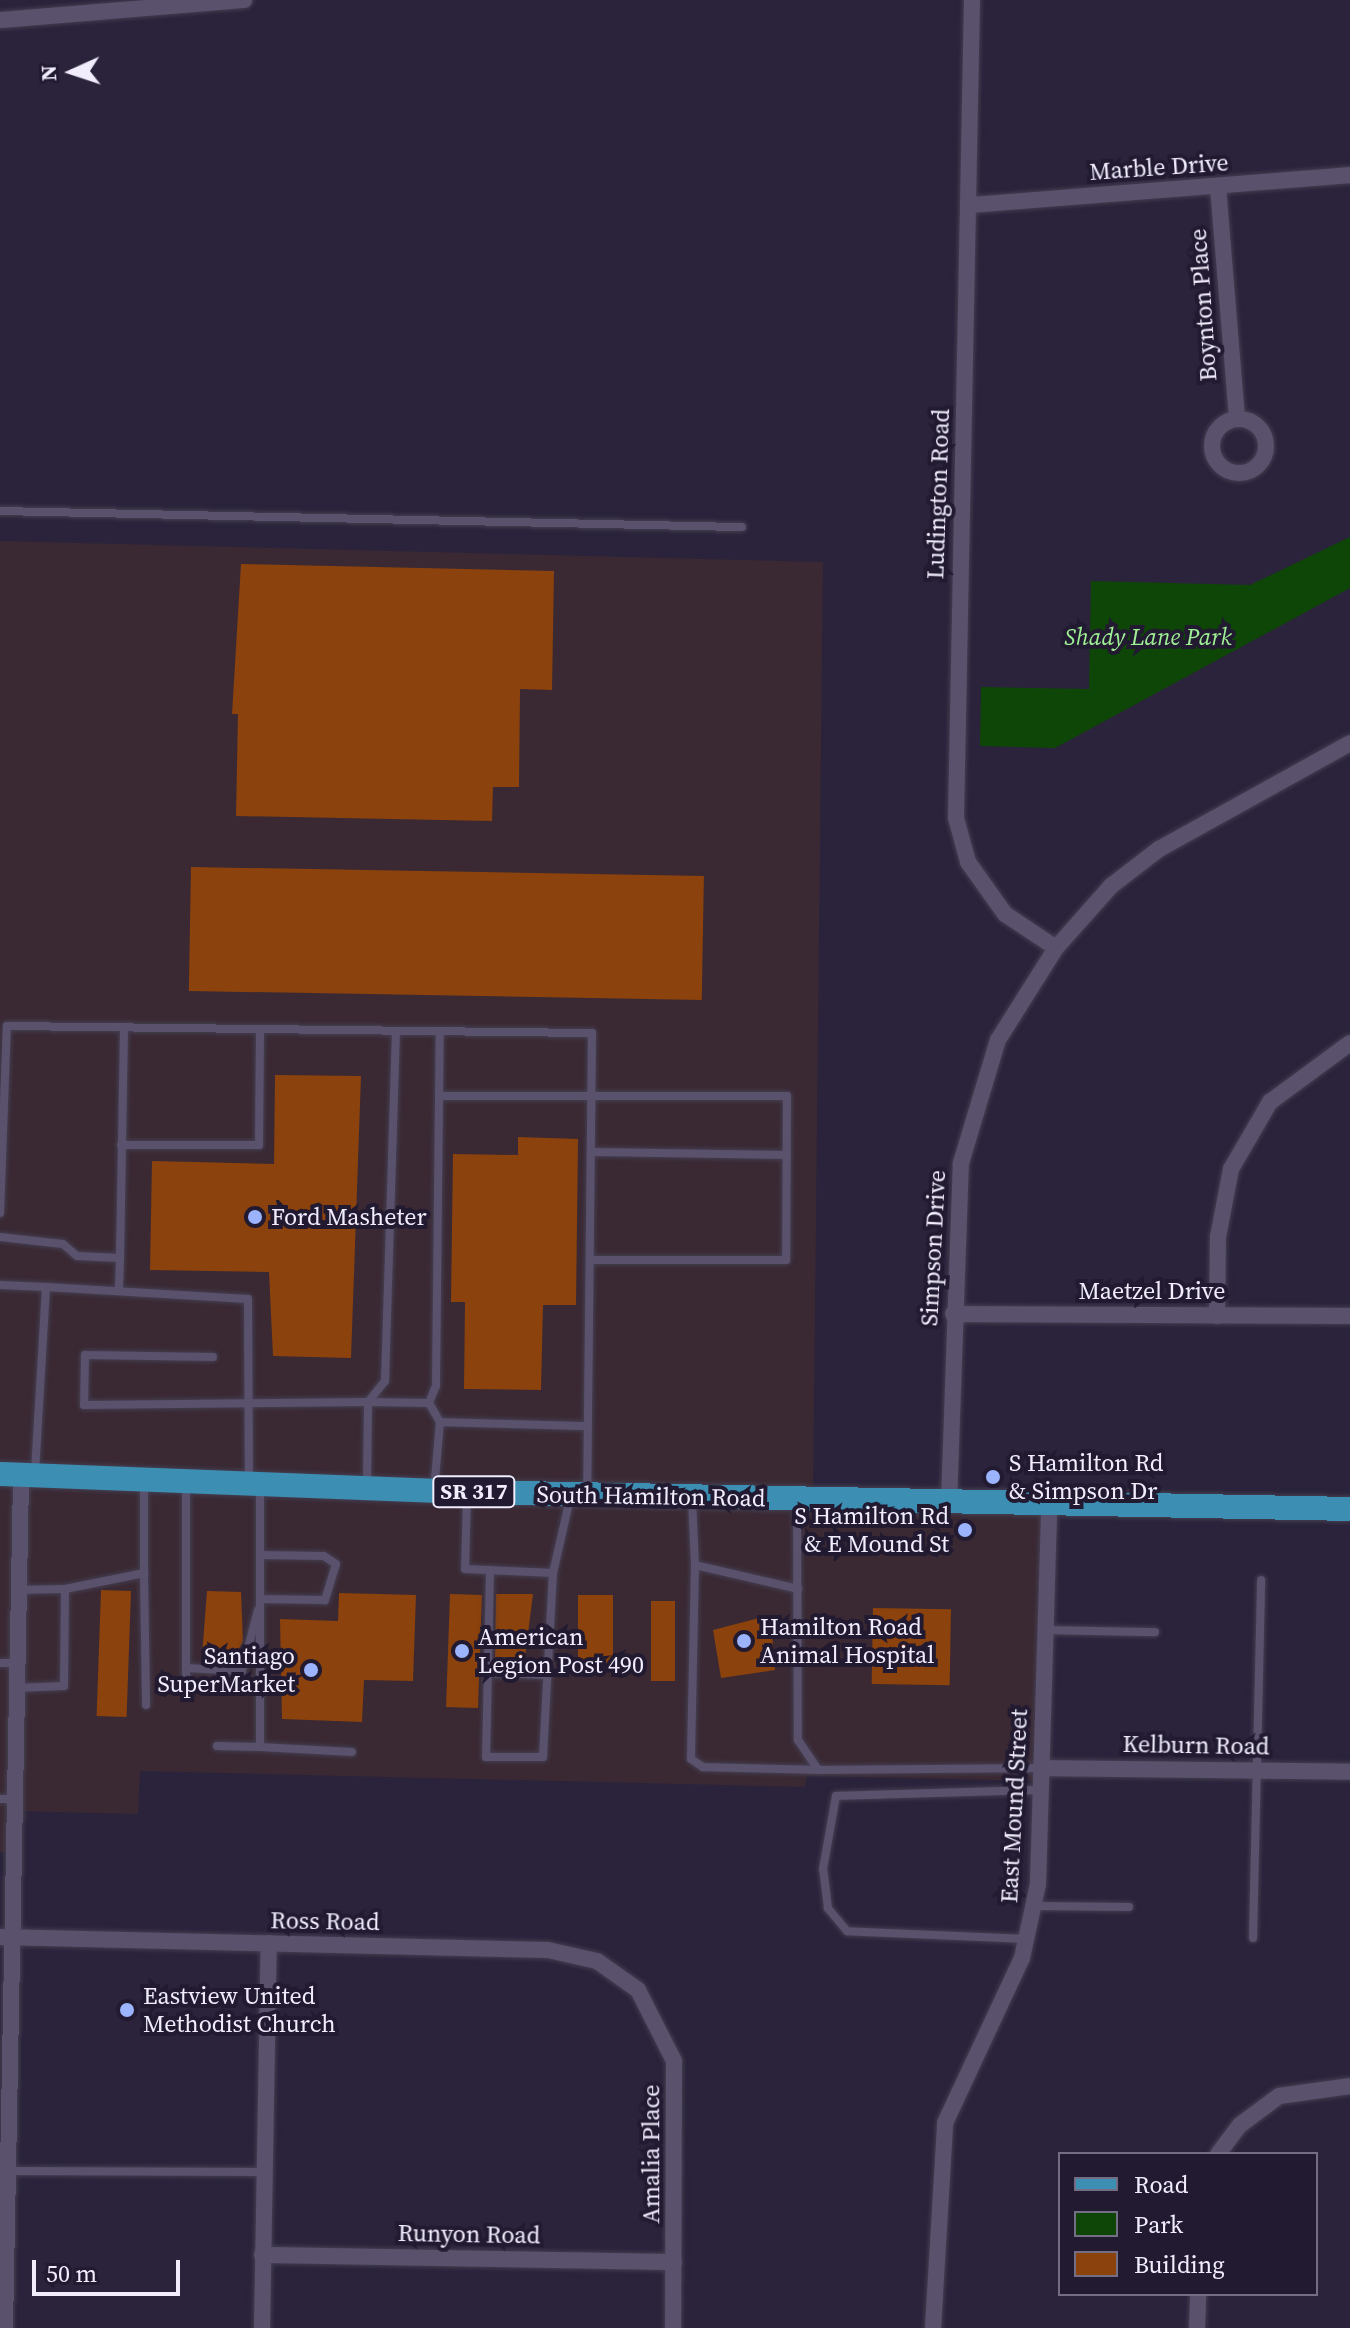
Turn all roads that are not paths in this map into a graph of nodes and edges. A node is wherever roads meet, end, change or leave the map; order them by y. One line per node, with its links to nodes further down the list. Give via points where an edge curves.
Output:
1 (244, 0): 3 (street)
2 (972, 0): 6 (street, Ludington Road)
3 (0, 20)
4 (1350, 175): 5 (street, Marble Drive)
5 (1218, 187): 6 (street, Marble Drive); 7 (street, Boynton Place)
6 (971, 205): 11 (street, Ludington Road, via 956,818 968,862 1005,914)
7 (1237, 419)
8 (0, 511): 9 (lane)
9 (742, 527)
10 (1350, 743): 11 (street, Simpson Drive, via 1159,849 1111,886)
11 (1056, 948): 29 (street, Simpson Drive, via 998,1040 975,1102 961,1163)
12 (124, 1030): 13 (lane); 19 (lane); 22 (lane, via 7,1026)
13 (260, 1031): 14 (lane); 19 (lane, via 259,1145)
14 (396, 1032): 15 (lane); 33 (lane, via 385,1381)
15 (440, 1032): 17 (lane); 18 (lane, via 592,1033)
16 (1350, 1043): 30 (street, via 1270,1102 1231,1169 1218,1237)
17 (439, 1096): 18 (lane); 34 (lane, via 436,1386)
18 (592, 1098): 20 (lane); 21 (lane, via 637,1092 787,1096)
19 (121, 1145): 24 (lane)
20 (591, 1152): 21 (lane); 25 (lane)
21 (787, 1155): 25 (lane, via 786,1260)
22 (0, 1213)
23 (0, 1237): 24 (lane, via 63,1244 77,1256)
24 (120, 1258): 28 (lane)
25 (590, 1260): 37 (lane)
26 (0, 1285): 27 (lane)
27 (46, 1287): 28 (lane); 38 (lane)
28 (119, 1291): 35 (lane, via 248,1299)
29 (953, 1314): 30 (street, Maetzel Drive); 48 (street, Simpson Drive)
30 (1217, 1316): 31 (street, Maetzel Drive)
31 (1350, 1316)
32 (213, 1357): 35 (lane, via 85,1355 84,1405)
33 (368, 1402): 34 (lane); 35 (lane); 42 (lane)
34 (429, 1403): 36 (lane)
35 (248, 1405): 41 (lane)
36 (440, 1422): 37 (lane); 43 (lane)
37 (587, 1426): 45 (lane)
38 (19, 1475): 39 (main road, South Hamilton Road / SR 317); 59 (street)
39 (144, 1482): 40 (main road, South Hamilton Road / SR 317); 54 (lane)
40 (186, 1484): 41 (main road, South Hamilton Road / SR 317); 64 (lane)
41 (254, 1486): 42 (main road, South Hamilton Road / SR 317); 51 (lane)
42 (367, 1489): 43 (main road, South Hamilton Road / SR 317)
43 (434, 1491): 44 (main road, South Hamilton Road / SR 317)
44 (467, 1492): 45 (main road, South Hamilton Road / SR 317); 53 (lane, via 465,1569)
45 (579, 1494): 46 (main road, South Hamilton Road / SR 317); 55 (lane)
46 (692, 1497): 47 (main road, South Hamilton Road / SR 317); 52 (lane)
47 (797, 1500): 48 (main road, South Hamilton Road / SR 317); 58 (lane)
48 (949, 1503): 49 (main road, South Hamilton Road / SR 317)
49 (1049, 1506): 50 (main road, South Hamilton Road / SR 317); 61 (street, East Mound Street)
50 (1350, 1509)
51 (260, 1555): 60 (lane); 60 (lane, via 324,1556 336,1564 325,1600)
52 (695, 1565): 58 (lane); 74 (lane, via 691,1759 703,1767)
53 (490, 1570): 55 (lane); 65 (lane)
54 (144, 1573): 57 (lane); 69 (lane)
55 (553, 1573): 66 (lane)
56 (1261, 1580): 75 (lane)
57 (65, 1589): 59 (lane); 68 (lane, via 64,1686)
58 (798, 1589): 74 (lane, via 798,1740)
59 (17, 1590): 63 (street)
60 (260, 1604): 64 (lane, via 248,1629 242,1671); 67 (lane)
61 (1045, 1630): 62 (lane); 73 (street, East Mound Street)
62 (1155, 1632)
63 (7, 1663): 68 (street)
64 (186, 1668): 67 (lane, via 186,1686)
65 (488, 1673): 66 (lane); 66 (lane, via 486,1757 543,1757)
66 (547, 1675)
67 (260, 1684): 71 (lane)
68 (15, 1688): 78 (street)
69 (146, 1705)
70 (217, 1746): 71 (lane)
71 (260, 1747): 72 (lane)
72 (352, 1752)
73 (1041, 1768): 74 (lane); 75 (street, Kelburn Road); 77 (street, East Mound Street)
74 (818, 1770)
75 (1257, 1770): 76 (street, Kelburn Road); 82 (lane)
76 (1350, 1772)
77 (1041, 1790): 79 (street, East Mound Street); 83 (lane, via 836,1796 823,1869 828,1908 847,1931)
78 (7, 1799): 81 (street)
79 (1035, 1906): 80 (lane); 83 (street, East Mound Street)
80 (1129, 1907)
81 (6, 1937): 84 (street, Ross Road); 88 (street)
82 (1253, 1938)
83 (1028, 1939): 96 (street, East Mound Street, via 945,2123)
84 (269, 1943): 85 (street, Ross Road, via 548,1950 597,1961); 89 (street)
85 (638, 1990): 91 (street, Amalia Place, via 674,2061)
86 (1350, 2086): 87 (street, via 1279,2096 1240,2125)
87 (1220, 2152)
88 (9, 2171): 89 (lane); 93 (street)
89 (264, 2172): 90 (street)
90 (262, 2255): 91 (street, Runyon Road); 94 (street)
91 (674, 2262): 95 (street, Amalia Place)
92 (1198, 2296): 97 (street)
93 (5, 2328)
94 (262, 2328)
95 (673, 2328)
96 (933, 2328)
97 (1197, 2328)

